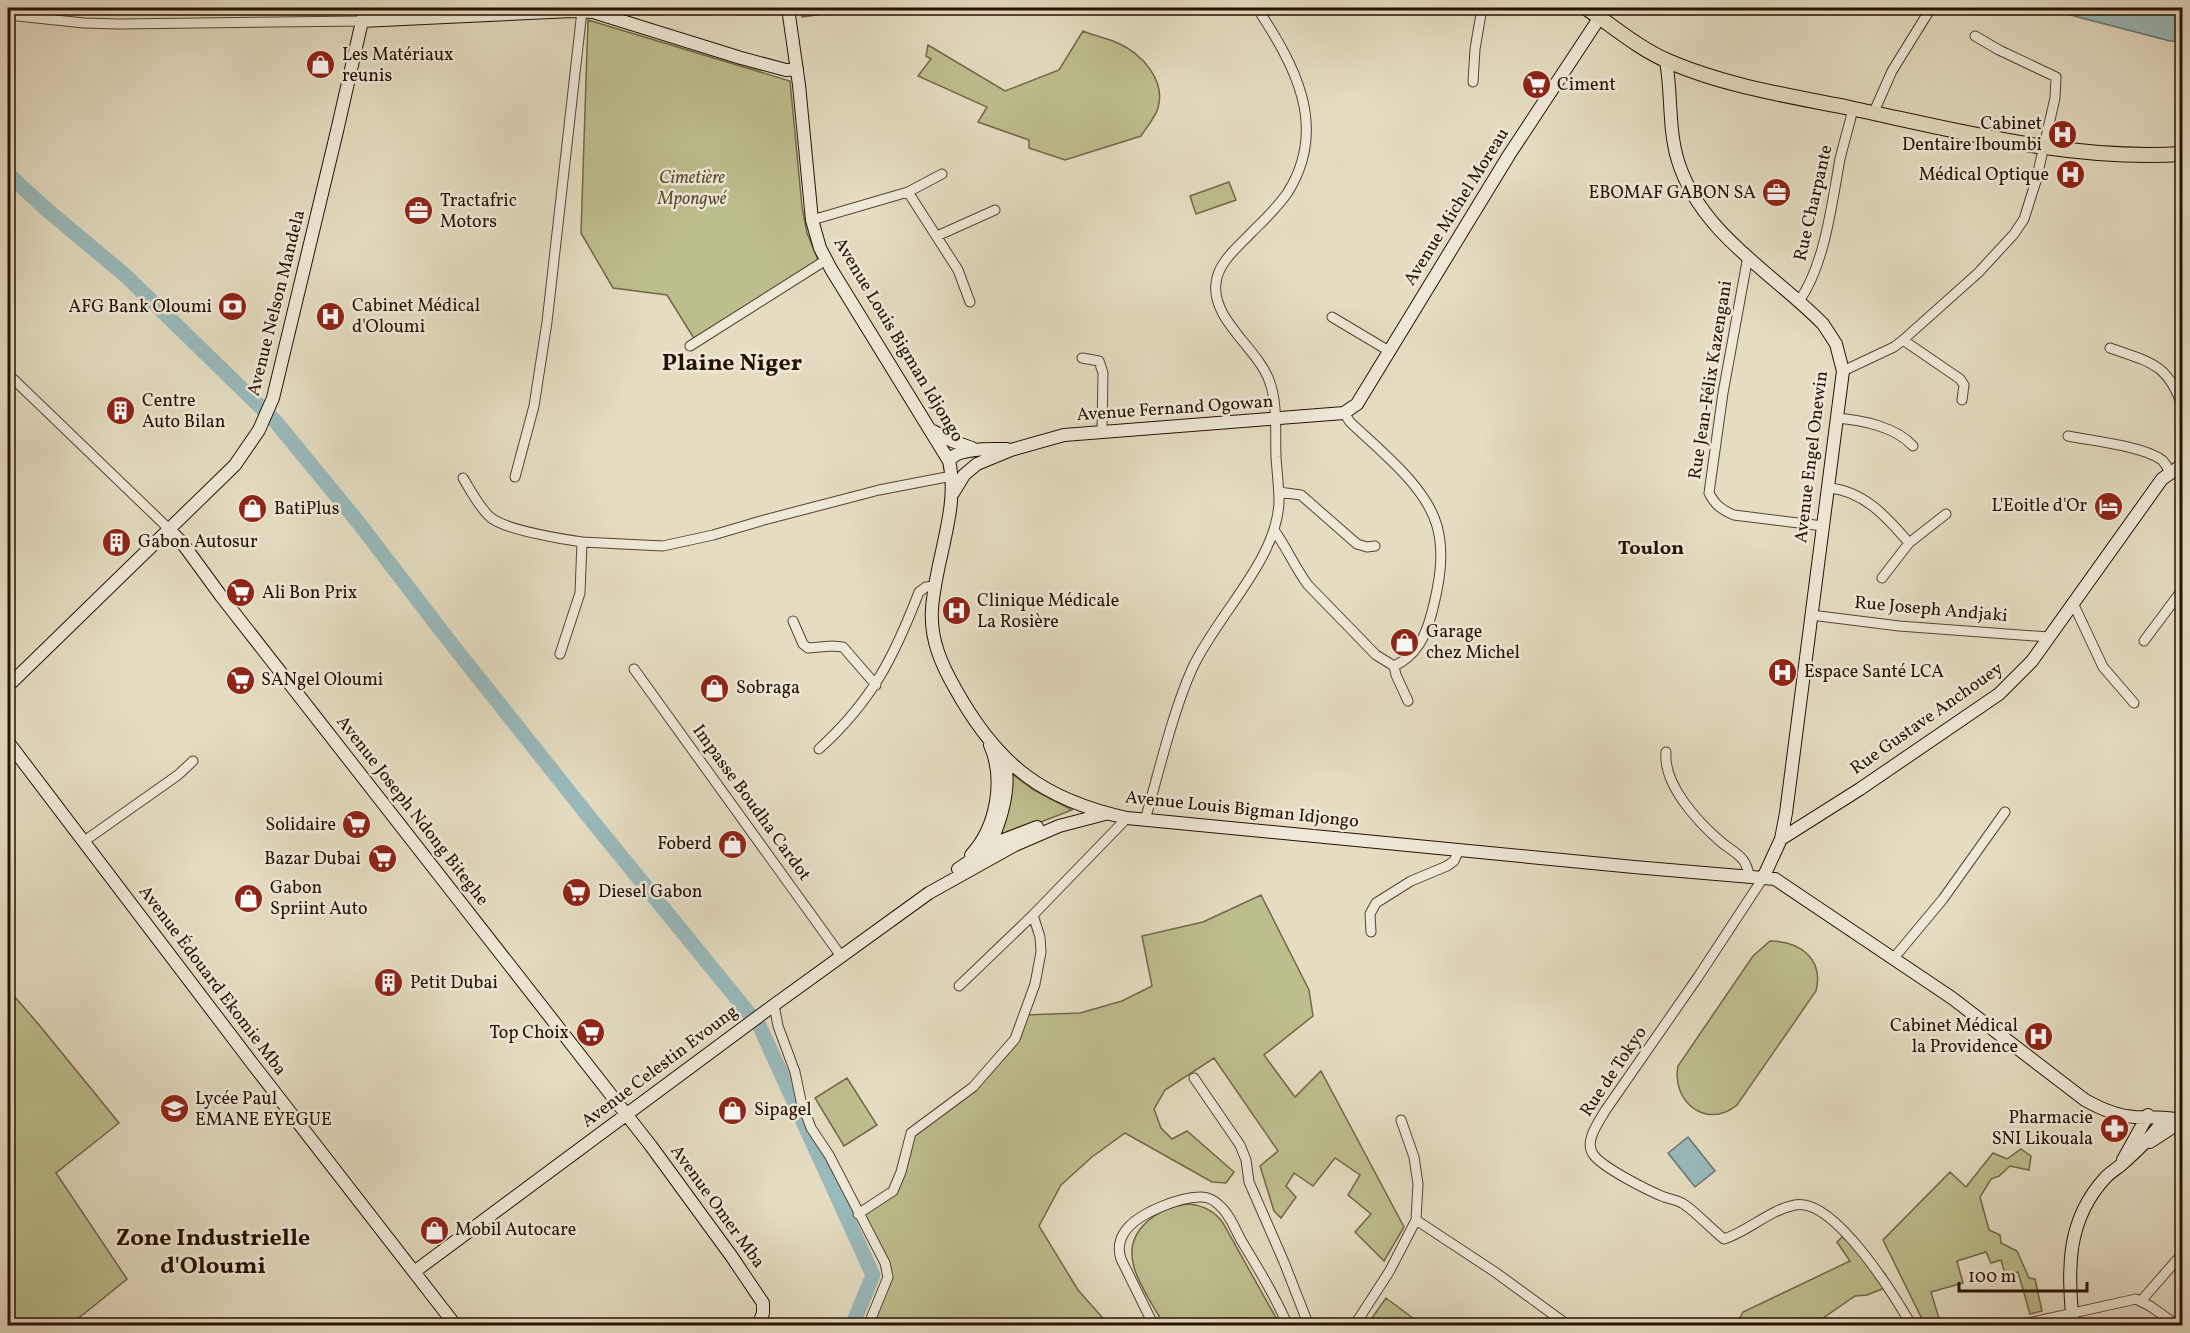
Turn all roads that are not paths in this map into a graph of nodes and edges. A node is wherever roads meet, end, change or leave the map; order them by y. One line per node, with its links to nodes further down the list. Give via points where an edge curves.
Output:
1 (364, 8): 11 (street, Avenue Nelson Mandela)
2 (788, 8): 14 (street, Avenue Louis Bigman Idjongo)
3 (1257, 8): 41 (street, via 1299,84 1306,143 1289,190 1220,269 1215,289 1225,316 1269,380)
4 (1482, 8): 15 (street)
5 (1586, 8): 10 (main road)
6 (1931, 8): 17 (street, via 1892,71)
7 (582, 11): 8 (street); 14 (street, via 741,58 786,70); 51 (street, via 547,322 534,406)
8 (492, 12): 11 (street)
9 (8, 15): 11 (street, via 119,24)
10 (1600, 17): 13 (main road); 33 (street, Avenue Michel Moreau, via 1509,155)
11 (361, 21): 58 (street, Avenue Nelson Mandela, via 273,398 259,430 236,465)
12 (1975, 36): 18 (street, via 2056,77)
13 (1666, 61): 16 (main road, via 1710,76); 25 (street, Avenue Engel Onewin, via 1675,147 1683,174 1716,227)
14 (797, 69): 23 (street, Avenue Louis Bigman Idjongo)
15 (1473, 82)
16 (1853, 109): 17 (main road); 27 (street, Rue Charpante, via 1816,268)
17 (1873, 114): 18 (main road)
18 (2043, 147): 19 (main road); 30 (street, via 2031,200 2014,234)
19 (2182, 155)
20 (942, 174): 21 (street)
21 (908, 192): 23 (street); 24 (street)
22 (995, 210): 24 (street)
23 (812, 220): 26 (street, Avenue Louis Bigman Idjongo)
24 (937, 236): 28 (street, via 958,270)
25 (1748, 256): 27 (street, Avenue Engel Onewin); 57 (street, Rue Jean-Félix Kazengani, via 1709,493 1722,510 1734,515)
26 (826, 260): 31 (street); 42 (street, Avenue Louis Bigman Idjongo)
27 (1799, 301): 35 (street, Avenue Engel Onewin, via 1831,334)
28 (970, 302)
29 (1332, 317): 33 (street)
30 (1903, 340): 35 (street); 37 (street, via 1960,379 1964,385)
31 (690, 346)
32 (2110, 348): 38 (street, via 2160,368 2171,379)
33 (1389, 351): 39 (street, Avenue Michel Moreau, via 1357,404)
34 (1082, 358): 43 (street, via 1099,361 1103,373)
35 (1843, 371): 40 (street, Avenue Engel Onewin)
36 (8, 374): 58 (street)
37 (1962, 400)
38 (2182, 403)
39 (1344, 413): 41 (street, Avenue Fernand Ogowan); 72 (street, via 1414,486 1438,529 1440,568 1429,622 1417,648)
40 (1837, 418): 45 (street, via 1891,430); 53 (street, Avenue Engel Onewin)
41 (1275, 420): 43 (street, Avenue Fernand Ogowan); 54 (street)
42 (932, 430): 46 (street); 47 (street, Avenue Louis Bigman Idjongo)
43 (1102, 431): 46 (street, Avenue Fernand Ogowan, via 1064,435)
44 (2068, 436): 49 (street, via 2151,455 2162,461)
45 (1913, 446)
46 (985, 455): 47 (street, via 963,451); 55 (street, via 964,475)
47 (949, 460): 50 (street, Avenue Louis Bigman Idjongo)
48 (2182, 465): 49 (street, Rue Gustave Anchouey)
49 (2169, 472): 66 (street, Rue Gustave Anchouey)
50 (952, 476): 55 (street, Avenue Louis Bigman Idjongo); 60 (street, via 879,490 663,546)
51 (515, 477)
52 (463, 478): 60 (street, via 492,519)
53 (1828, 488): 57 (street, Avenue Engel Onewin); 61 (street, via 1860,497 1883,514)
54 (1279, 492): 59 (street); 62 (street, via 1301,495 1357,544)
55 (951, 495): 64 (street, Avenue Louis Bigman Idjongo)
56 (1946, 514): 61 (street)
57 (1823, 526): 67 (street, Avenue Engel Onewin)
58 (169, 529): 75 (street, Avenue Nelson Mandela); 104 (street, Avenue Joseph Ndong Biteghe)
59 (1274, 530): 72 (street, via 1298,573 1326,606 1376,655); 88 (street, via 1192,670)
60 (582, 542): 71 (street, via 580,593)
61 (1909, 543): 63 (street)
62 (1375, 546)
63 (1882, 578)
64 (934, 586): 74 (street, via 919,592); 78 (street, Avenue Louis Bigman Idjongo, via 932,626 940,658)
65 (2181, 594): 70 (street)
66 (2073, 603): 69 (street, Rue Gustave Anchouey); 77 (street, via 2103,667)
67 (1811, 615): 69 (street, Rue Joseph Andjaki); 89 (street, Avenue Engel Onewin)
68 (793, 621): 74 (street, via 808,648 843,647)
69 (2049, 637): 89 (street, Rue Gustave Anchouey, via 2025,669 1999,694)
70 (2144, 641)
71 (560, 654)
72 (1394, 666): 76 (street)
73 (634, 669): 99 (street, Impasse Boudha Cardot)
74 (876, 685): 80 (street, via 848,721)
75 (8, 686)
76 (1408, 701)
77 (2134, 703)
78 (989, 741): 82 (street, Avenue Louis Bigman Idjongo); 94 (street, via 998,767 994,808 984,837)
79 (8, 742): 90 (street, Avenue Édouard Ekomie Mba)
80 (819, 749)
81 (1666, 752): 95 (street, via 1668,772 1686,805 1741,857)
82 (1003, 754): 84 (street, Avenue Louis Bigman Idjongo, via 1036,784); 91 (street, via 1005,794)
83 (193, 761): 90 (street)
84 (1092, 808): 86 (street, Avenue Louis Bigman Idjongo); 91 (street)
85 (2005, 812): 100 (street)
86 (1107, 813): 87 (street, Avenue Louis Bigman Idjongo); 93 (street, via 1037,835)
87 (1127, 818): 88 (street, Avenue Louis Bigman Idjongo); 97 (street)
88 (1145, 820): 92 (street, Avenue Louis Bigman Idjongo)
89 (1781, 839): 95 (street, Avenue Engel Onewin)
90 (83, 842): 114 (street, Avenue Édouard Ekomie Mba)
91 (989, 848): 93 (street); 94 (street)
92 (1459, 850): 95 (street, Avenue Louis Bigman Idjongo); 98 (street, via 1447,866 1411,881 1376,903 1370,914)
93 (977, 865): 96 (street)
94 (957, 869): 96 (street)
95 (1757, 878): 100 (street, Avenue Louis Bigman Idjongo, via 1784,884); 126 (street, Rue de Tokyo, via 1698,977 1605,1111 1590,1143 1592,1154 1639,1184 1682,1203 1725,1239 1794,1205 1811,1206 1845,1230)
96 (929, 893): 99 (street, Avenue Celestin Evoung)
97 (1033, 915): 101 (street); 111 (street, via 1041,952 1035,984 1015,1039 973,1087 911,1132 893,1191)
98 (1371, 932)
99 (841, 956): 102 (street, Avenue Celestin Evoung)
100 (1893, 959): 106 (street, Avenue Louis Bigman Idjongo, via 1988,1024 2085,1100 2103,1110)
101 (959, 986)
102 (769, 1009): 104 (street, Avenue Celestin Evoung); 111 (street, via 795,1072 812,1128)
103 (1194, 1078): 123 (street, via 1240,1145 1249,1182)
104 (626, 1115): 114 (street, Avenue Celestin Evoung); 119 (street, Avenue Omer Mba, via 756,1290 763,1303)
105 (2148, 1115): 106 (street); 107 (street); 110 (street)
106 (2135, 1117): 110 (street)
107 (2165, 1118): 109 (street); 110 (street)
108 (1401, 1120): 112 (street, via 1414,1157 1418,1184)
109 (2181, 1120): 110 (street, via 2166,1133)
110 (2133, 1149): 116 (street, via 2098,1186 2074,1234 2069,1261)
111 (858, 1214): 120 (street, via 885,1263 888,1277)
112 (1416, 1221): 124 (street); 125 (street, via 1496,1272)
113 (2182, 1254): 115 (street)
114 (414, 1272): 118 (street, Avenue Édouard Ekomie Mba)
115 (2141, 1300): 116 (street); 117 (street)
116 (2072, 1312): 127 (street); 128 (street)
117 (2181, 1325)
118 (456, 1326)
119 (758, 1326)
120 (868, 1326)
121 (1154, 1326): 122 (street, via 1121,1259 1118,1250 1123,1234 1158,1208 1203,1197 1222,1207 1230,1219)
122 (1288, 1326)
123 (1309, 1326)
124 (1354, 1326)
125 (1569, 1326)
126 (1912, 1326)
127 (2014, 1326)
128 (2073, 1326)

